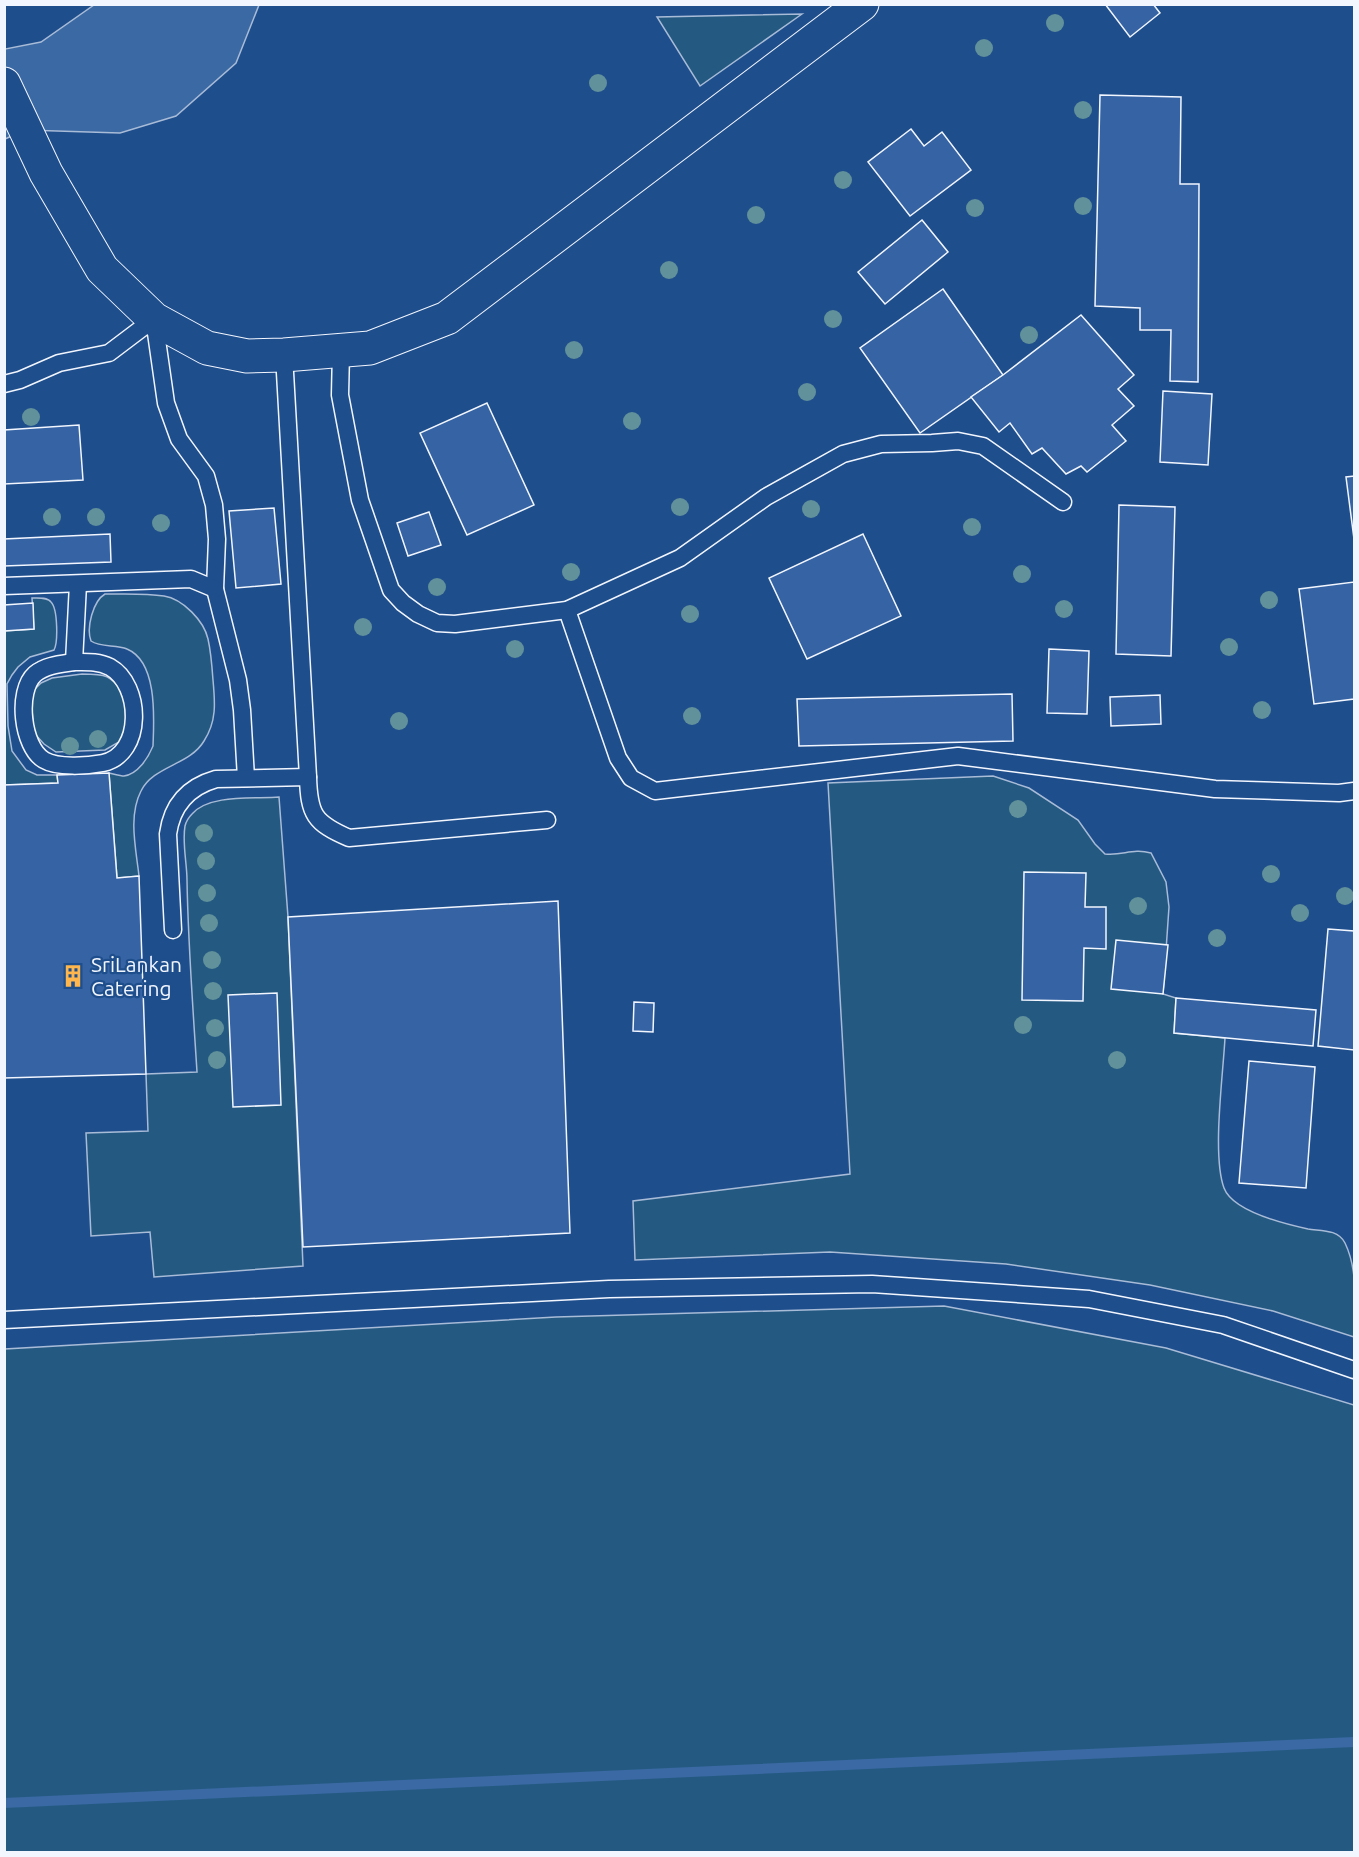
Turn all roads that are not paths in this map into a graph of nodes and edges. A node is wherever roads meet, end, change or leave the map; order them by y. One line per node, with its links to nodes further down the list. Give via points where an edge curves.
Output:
1 (862, 4): 4 (street, via 447,318 370,348)
2 (4, 84): 3 (street, via 46,173 102,269)
3 (154, 319): 5 (street, via 207,348 246,356); 6 (lane, via 109,353 59,363); 10 (lane, via 169,413 179,439 206,476 214,505)
4 (340, 351): 5 (street); 11 (lane, via 340,395 360,500 391,590 418,614 437,623)
5 (284, 355): 13 (lane)
6 (4, 384)
7 (1063, 502): 11 (lane, via 983,446 958,441 881,444 843,454 766,497 680,558)
8 (78, 584): 9 (lane); 10 (lane, via 190,579); 12 (lane)
9 (4, 586)
10 (215, 589): 14 (lane, via 238,680)
11 (567, 610): 15 (lane, via 618,758 631,778 655,791 958,756 1215,789 1339,793)
12 (74, 662): 12 (lane, via 108,666 129,688 133,732 127,746 103,763 52,764 37,755 29,742 24,692 28,683 50,666)
13 (309, 777): 14 (lane); 16 (lane, via 309,804 315,815 332,831 349,838)
14 (246, 778): 17 (lane, via 204,782 176,806 168,834)
15 (1354, 790)
16 (547, 820)
17 (173, 930)
18 (4, 1320): 19 (lane, via 609,1289 872,1284 1089,1299 1223,1325)
19 (1354, 1370)

